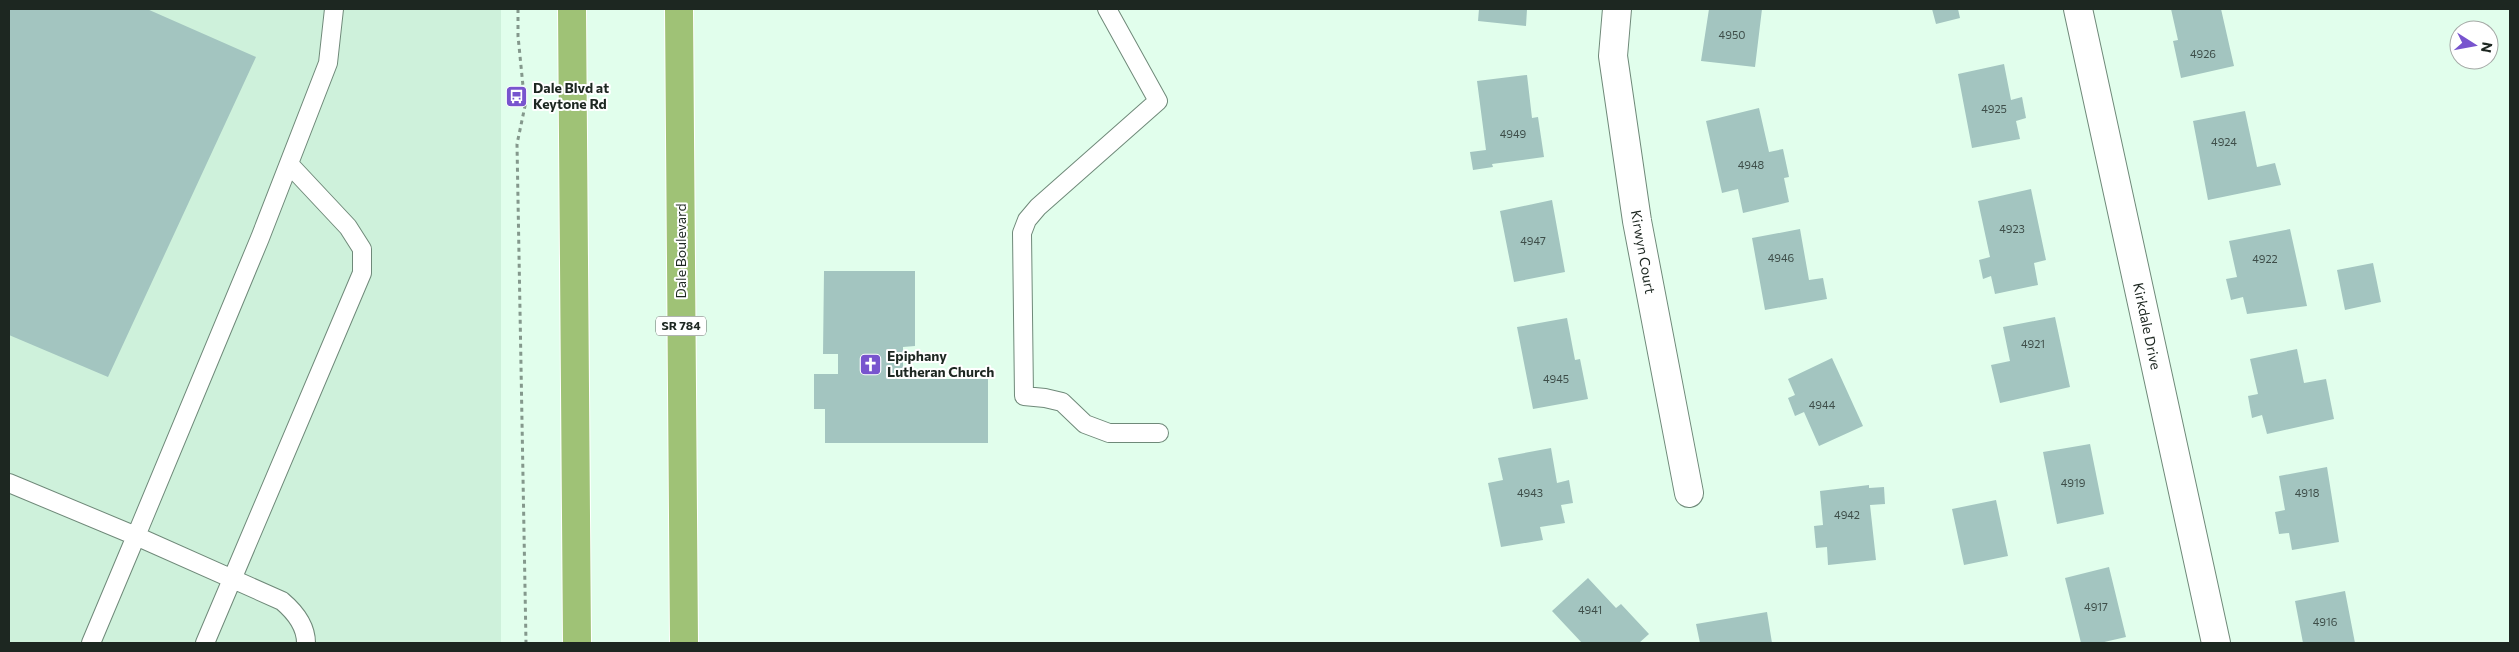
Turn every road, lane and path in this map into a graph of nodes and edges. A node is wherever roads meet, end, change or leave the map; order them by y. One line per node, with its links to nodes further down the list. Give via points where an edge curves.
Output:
1 (334, 9): 8 (lane, via 328,63)
2 (518, 9): 17 (path, via 524,96 517,144)
3 (572, 9): 18 (main road)
4 (679, 9): 19 (main road, Dale Boulevard / SR 784)
5 (1107, 9): 9 (lane, via 1158,101 1027,220 1022,233 1024,396 1062,402 1085,424 1109,433)
6 (1617, 9): 11 (street, Kirwyn Court, via 1613,56 1637,221)
7 (2078, 9): 20 (street, Kirkdale Drive)
8 (289, 164): 12 (lane); 13 (lane, via 348,227 362,249 362,273)
9 (1159, 433)
10 (9, 483): 12 (lane)
11 (1689, 493)
12 (136, 536): 13 (lane); 14 (lane)
13 (232, 579): 15 (lane); 16 (lane, via 282,601 297,614)
14 (91, 643)
15 (204, 643)
16 (306, 643)
17 (526, 643)
18 (577, 643)
19 (684, 643)
20 (2216, 643)

